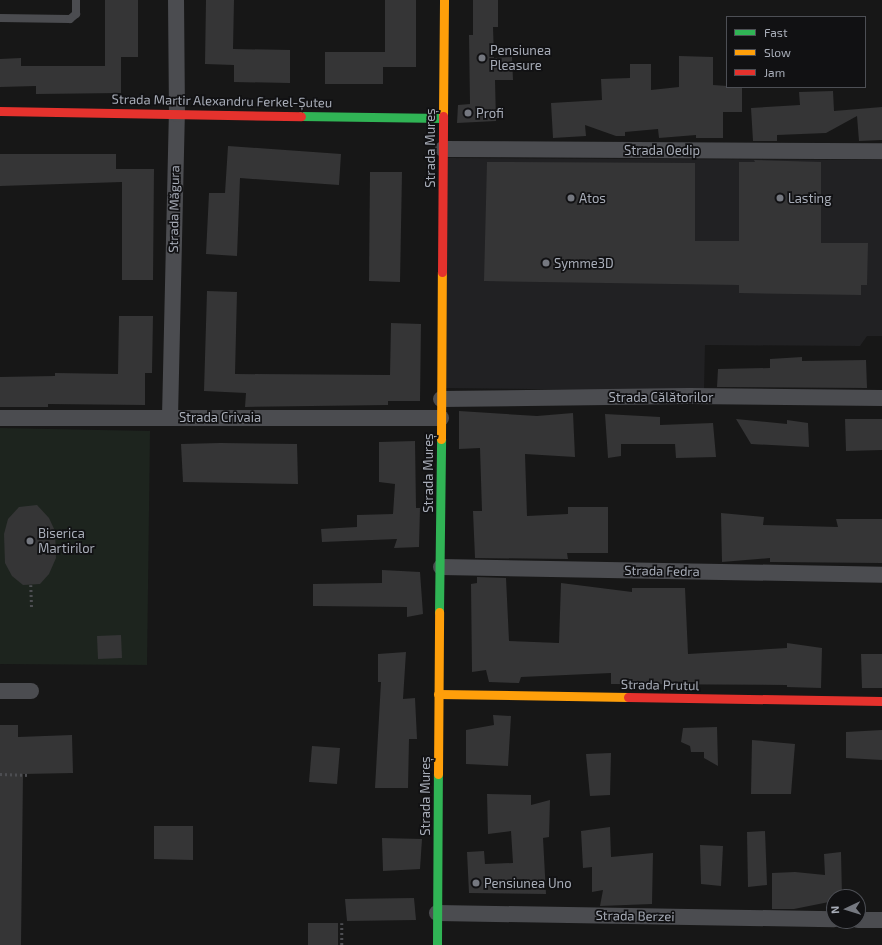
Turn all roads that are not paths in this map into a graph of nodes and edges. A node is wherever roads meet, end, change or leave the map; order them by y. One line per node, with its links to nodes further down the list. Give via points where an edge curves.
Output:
1 (76, 0): 4 (lane, via 76,14 70,19)
2 (176, 0): 6 (street, Strada Măgura)
3 (444, 0): 7 (street, Strada Mureș)
4 (0, 18)
5 (0, 111): 6 (street, Strada Martir Alexandru Ferkel-Șuteu)
6 (177, 114): 7 (street, Strada Martir Alexandru Ferkel-Șuteu); 12 (street, Strada Măgura)
7 (443, 118): 8 (street, Strada Mureș)
8 (443, 149): 9 (street, Strada Oedip); 11 (street, Strada Mureș)
9 (882, 151)
10 (882, 398): 11 (street, Strada Călătorilor, via 689,396)
11 (441, 399): 14 (street, Strada Mureș)
12 (170, 417): 13 (street, Strada Crivaia); 14 (street, Strada Crivaia)
13 (0, 418)
14 (441, 418): 15 (street, Strada Mureș)
15 (441, 567): 16 (street, Strada Fedra); 19 (street, Strada Mureș)
16 (882, 575)
17 (0, 691): 18 (street)
18 (31, 691)
19 (438, 694): 20 (street, Strada Prutul); 21 (street, Strada Mureș)
20 (882, 701)
21 (437, 914): 22 (street, Strada Berzei); 25 (street, Strada Mureș)
22 (826, 919)
23 (866, 920): 24 (street)
24 (882, 920)
25 (437, 945)

